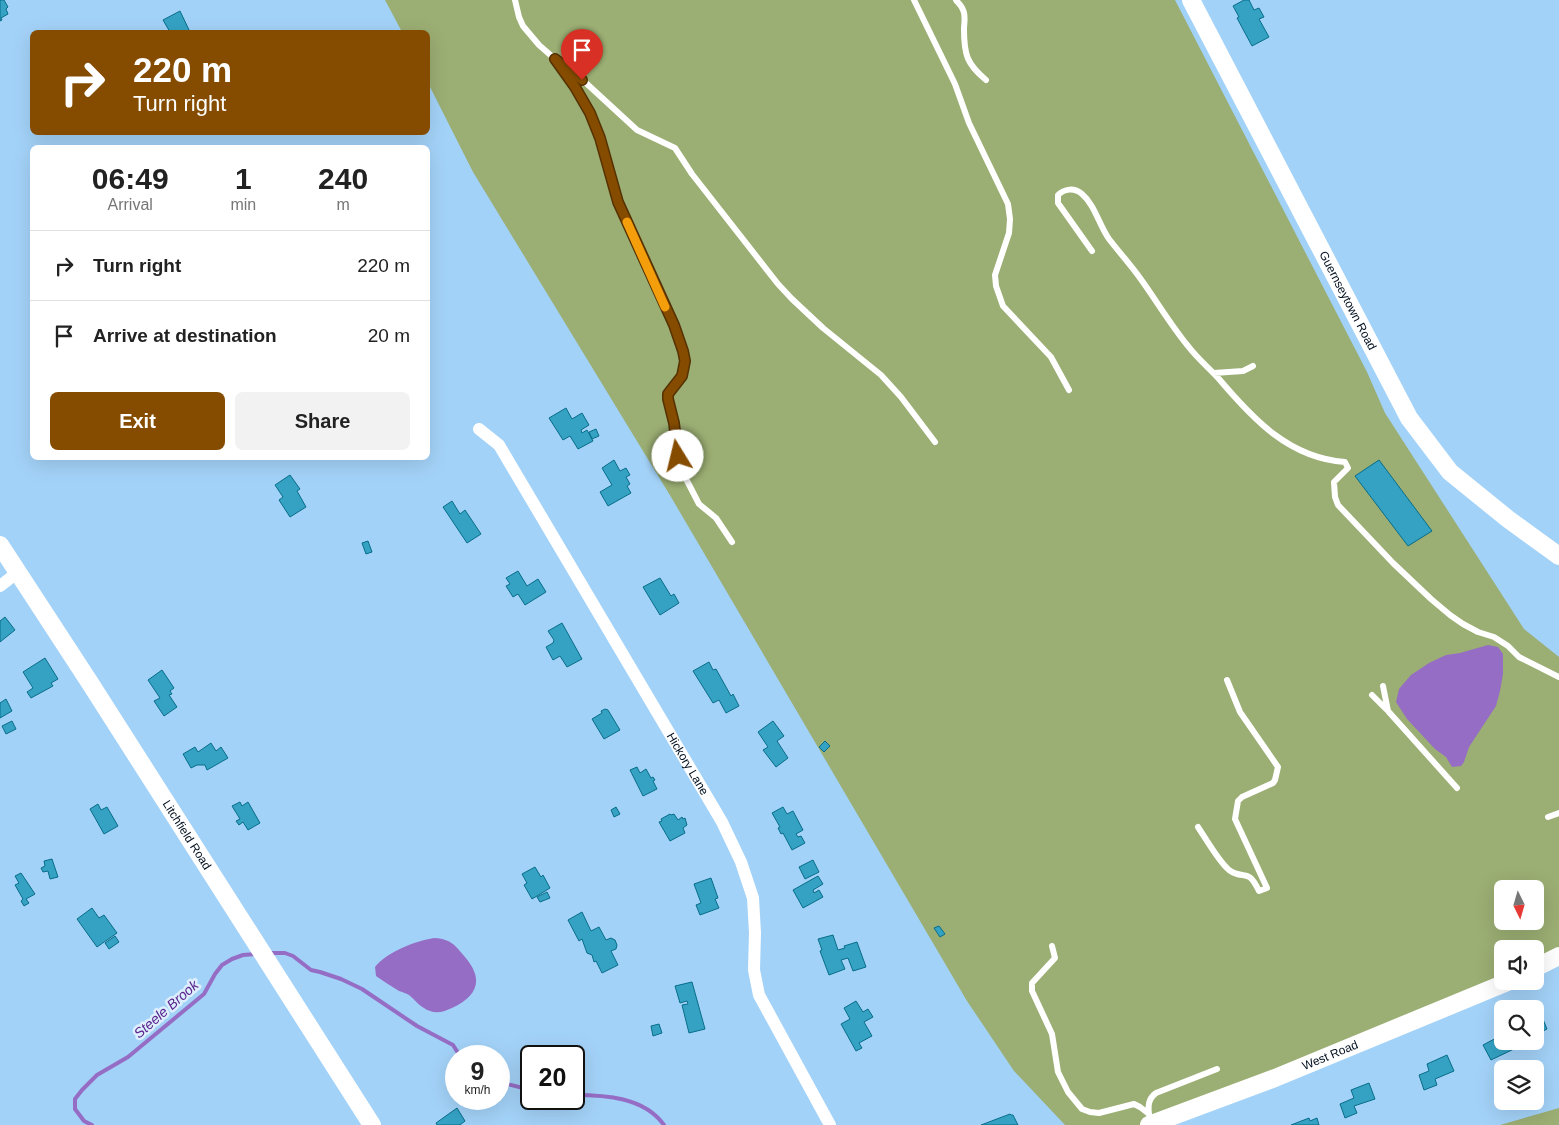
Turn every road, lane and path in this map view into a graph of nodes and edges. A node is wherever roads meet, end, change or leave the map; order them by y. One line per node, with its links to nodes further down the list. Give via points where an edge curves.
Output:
1 (515, 0): 5 (lane, via 523,26)
2 (914, 0): 10 (lane, via 1008,204 1009,233 995,275 999,296 1003,306 1051,357)
3 (956, 0): 6 (lane, via 963,9 966,55 970,66)
4 (1191, 0): 15 (street, Guernseytown Road, via 1409,418 1450,472)
5 (555, 59): 12 (lane, via 574,72 637,130 675,148 778,284 824,328 881,375); 13 (lane, via 590,113 618,202 683,351 682,376 668,394 668,399 684,475 698,504 716,518)
6 (986, 80)
7 (1092, 251): 9 (lane, via 1058,203 1056,199 1062,191 1076,190 1085,197 1105,233 1187,346)
8 (1253, 366): 9 (lane, via 1246,370)
9 (1214, 373): 18 (lane, via 1242,407 1278,437 1316,457 1346,462 1348,468 1334,482 1338,505 1431,599 1462,624 1494,637 1519,657)
10 (1068, 390)
11 (479, 429): 34 (street, Hickory Lane, via 498,445 722,822 753,898 754,971 759,995)
12 (935, 442)
13 (732, 542)
14 (0, 545): 16 (street, Litchfield Road)
15 (1559, 556)
16 (18, 572): 17 (street); 33 (street, Litchfield Road)
17 (0, 586)
18 (1559, 677)
19 (1227, 680): 26 (lane, via 1243,717 1278,767 1273,783 1238,801 1235,819 1267,888 1259,891 1248,875 1231,871)
20 (1383, 686): 22 (lane)
21 (1372, 695): 22 (lane)
22 (1388, 711): 23 (lane)
23 (1456, 788)
24 (1559, 813): 25 (lane)
25 (1548, 817)
26 (1198, 828)
27 (1052, 946): 32 (lane, via 1055,958 1032,983 1032,991 1052,1034 1058,1072 1068,1092 1090,1112 1108,1112 1134,1104)
28 (1559, 956): 29 (street)
29 (1544, 964)
30 (1494, 988): 32 (street, West Road, via 1275,1078)
31 (1217, 1070): 32 (lane, via 1156,1092 1149,1101)
32 (1150, 1122)
33 (372, 1125)
34 (830, 1125)

